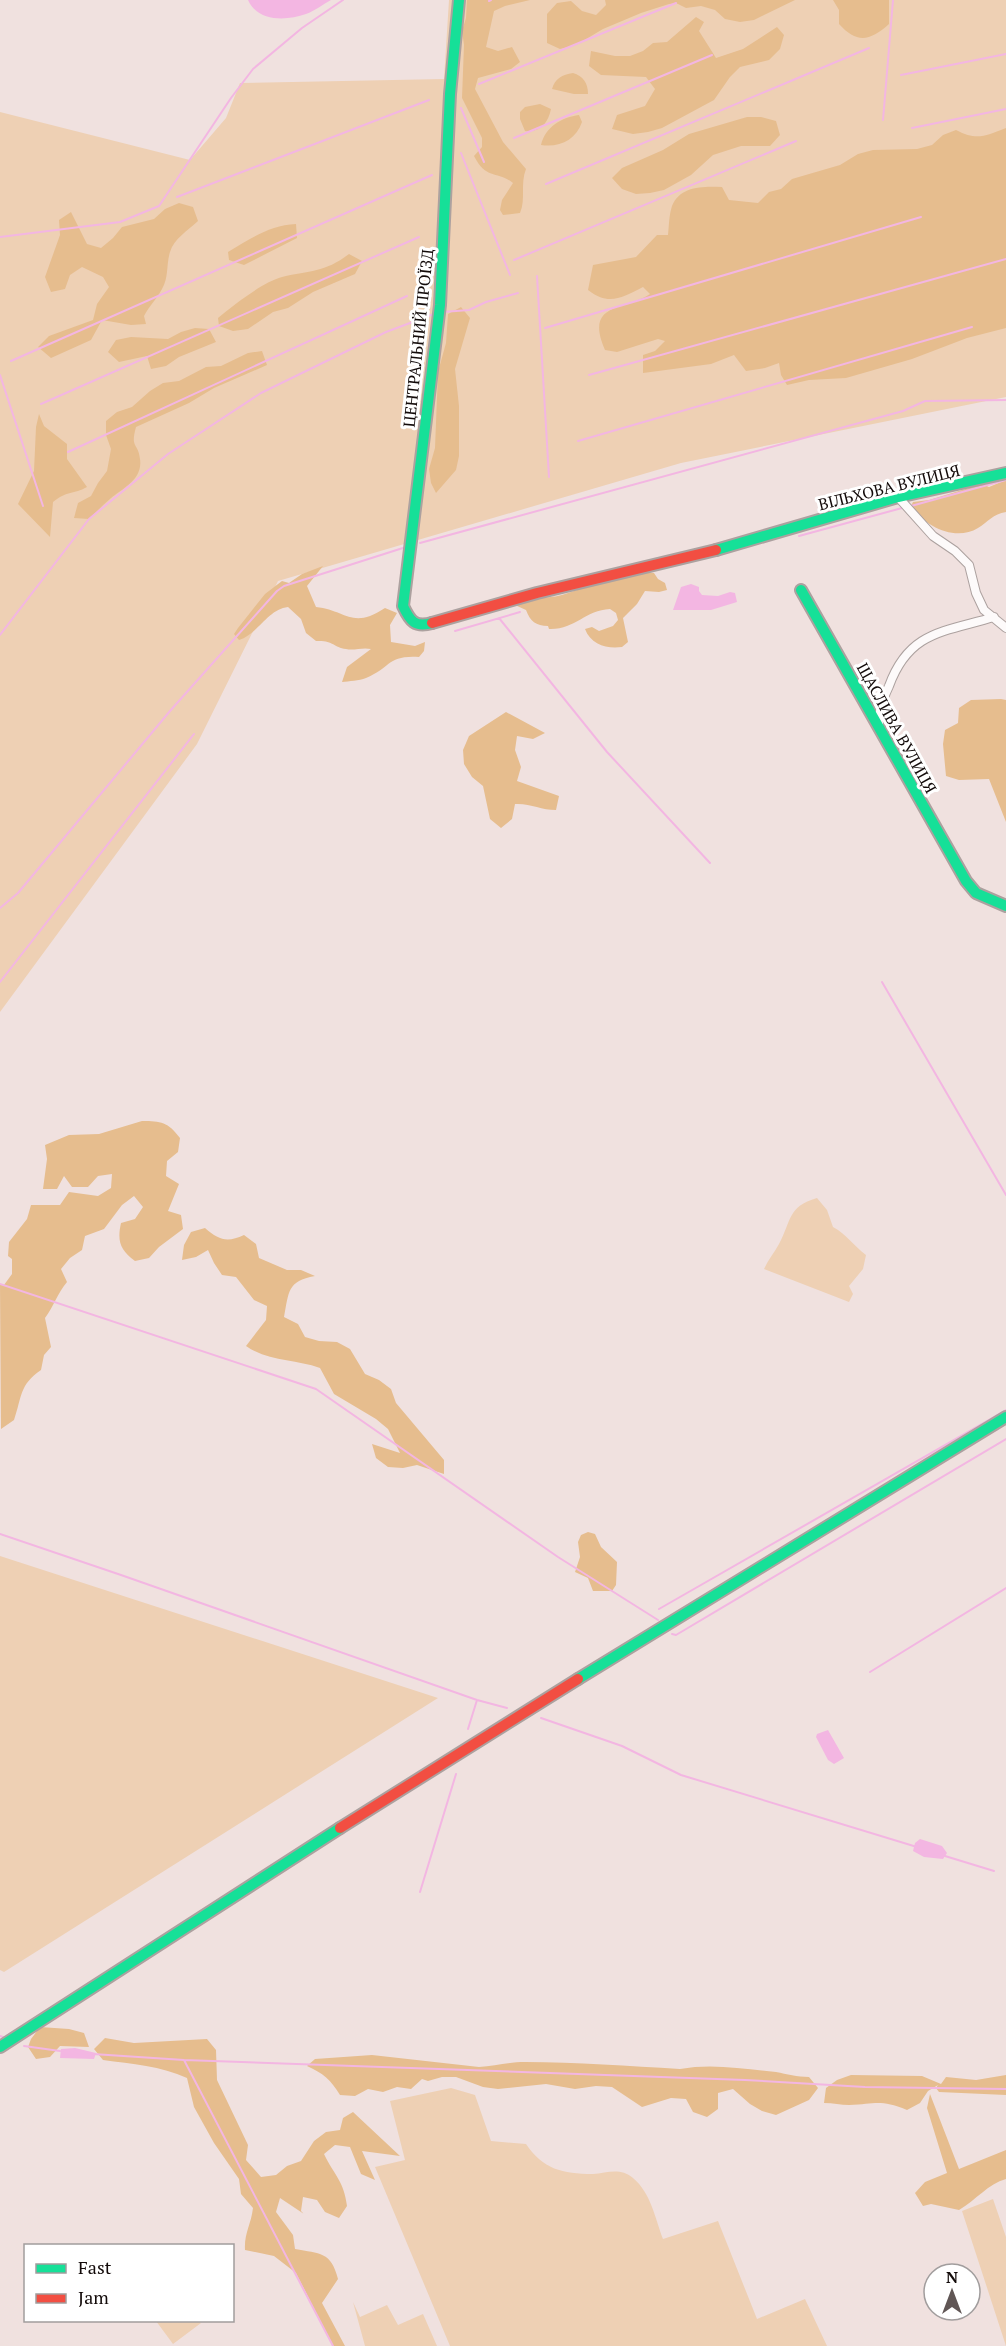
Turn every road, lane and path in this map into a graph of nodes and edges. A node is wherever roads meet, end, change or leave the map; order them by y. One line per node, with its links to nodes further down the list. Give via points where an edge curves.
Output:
1 (459, 0): 5 (street, ЦЕНТРАЛЬНИЙ ПРОЇЗД, via 450,94 440,305)
2 (1006, 473): 3 (street, ВІЛЬХОВА ВУЛИЦЯ)
3 (898, 497): 5 (street, ВІЛЬХОВА ВУЛИЦЯ, via 704,553 537,593 422,626 408,619); 6 (street, via 933,536 969,565 984,610)
4 (801, 590): 8 (street, ЩАСЛИВА ВУЛИЦЯ)
5 (403, 606)
6 (994, 617): 7 (street); 8 (street, via 934,633 908,650 891,679 878,714)
7 (1006, 628)
8 (879, 726): 9 (street, ЩАСЛИВА ВУЛИЦЯ, via 966,881 976,893)
9 (1006, 906)
10 (1006, 1417): 11 (street, via 414,1780)
11 (0, 2047)

